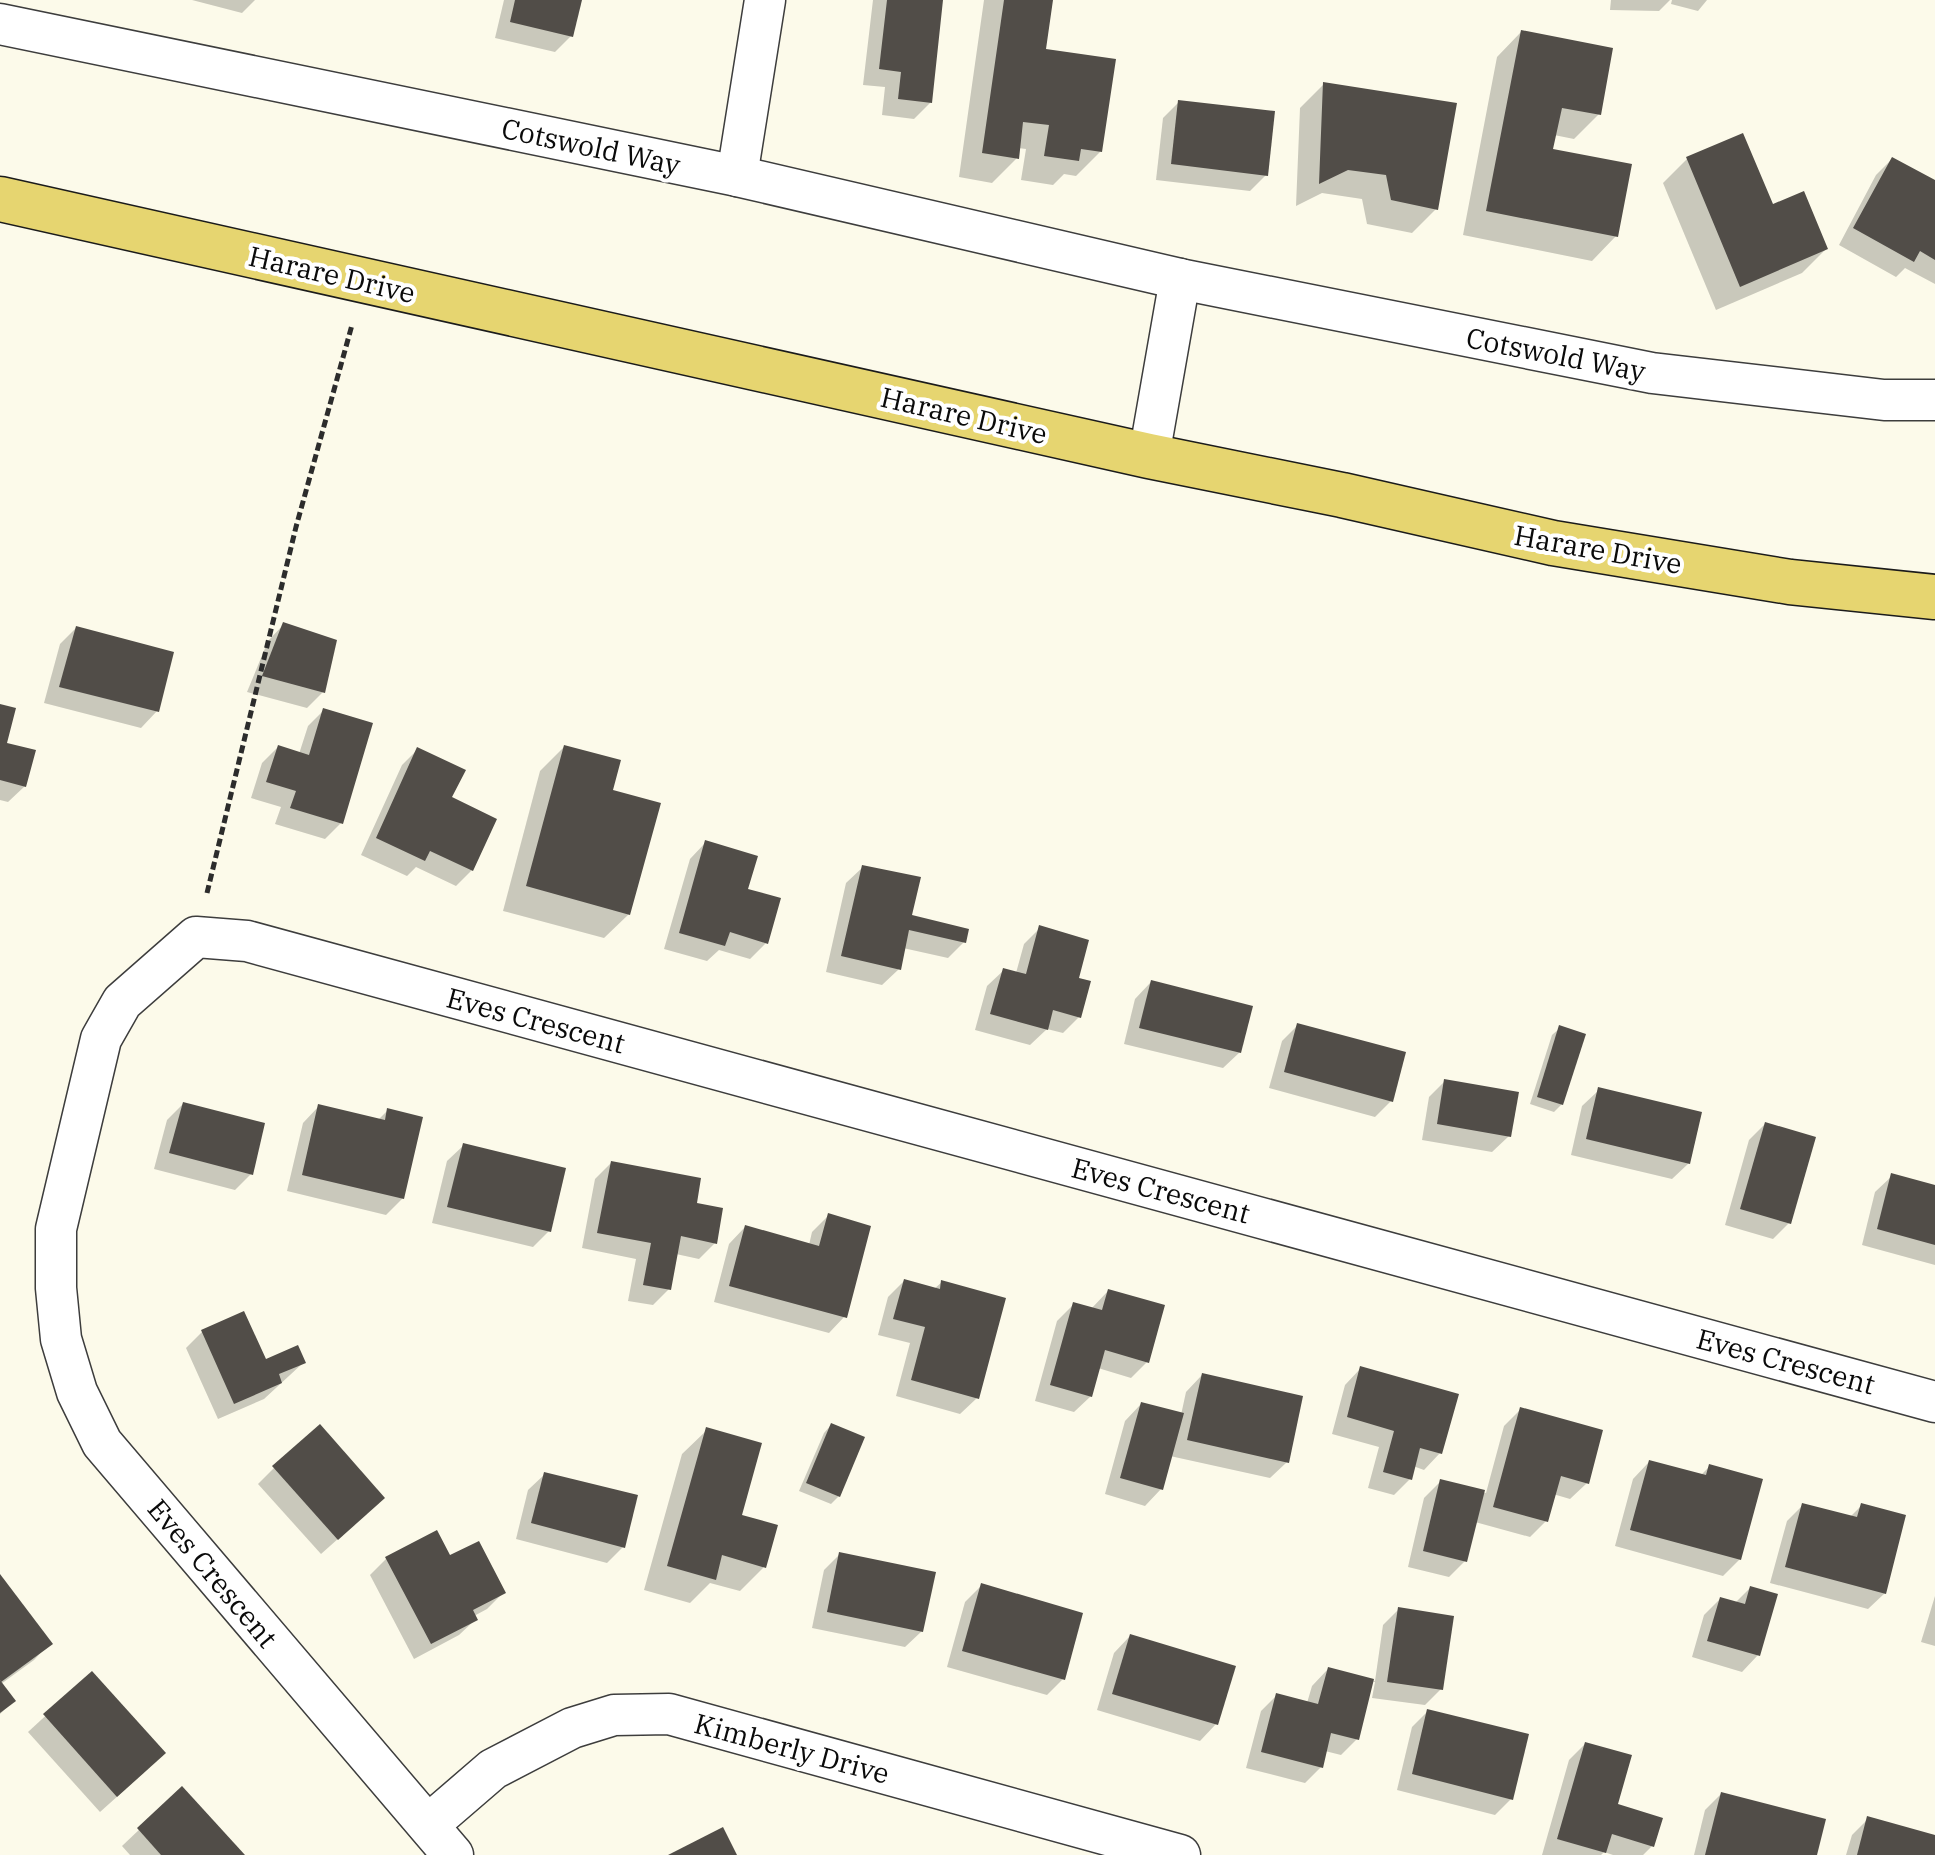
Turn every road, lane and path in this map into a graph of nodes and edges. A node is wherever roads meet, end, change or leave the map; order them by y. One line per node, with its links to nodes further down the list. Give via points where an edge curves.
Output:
1 (765, 0): 4 (street)
2 (56, 18): 3 (street, Cotswold Way); 4 (street, Cotswold Way)
3 (0, 24)
4 (737, 176): 6 (street, Cotswold Way)
5 (0, 199): 7 (main road, Harare Drive)
6 (1180, 279): 8 (street, Cotswold Way, via 1652,373 1884,400); 9 (street)
7 (364, 281): 9 (main road, Harare Drive); 11 (path, via 296,527)
8 (1935, 400)
9 (1149, 456): 10 (main road, Harare Drive, via 1553,543 1790,582)
10 (1935, 597)
11 (196, 937): 12 (street, Eves Crescent, via 247,941); 13 (street, Eves Crescent, via 122,1002 101,1039 56,1229 61,1339 77,1392 102,1443)
12 (1935, 1402)
13 (428, 1825): 14 (street, Eves Crescent); 15 (street, Kimberly Drive, via 493,1769 572,1728 614,1715 669,1714)
14 (453, 1855)
15 (1180, 1855)

